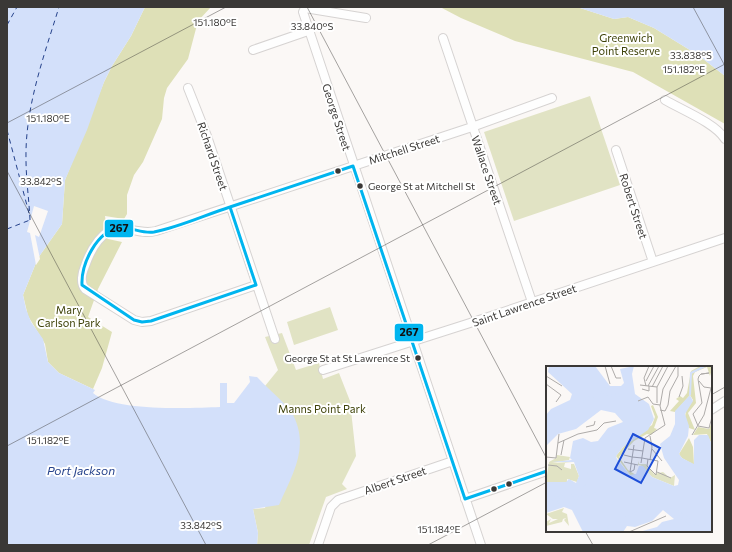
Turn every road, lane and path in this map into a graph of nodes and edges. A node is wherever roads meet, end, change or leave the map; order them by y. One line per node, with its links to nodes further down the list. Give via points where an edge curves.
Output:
1 (366, 18): 2 (street, George Street, via 305,8)
2 (308, 31): 4 (street); 11 (street, George Street)
3 (443, 38): 8 (street, Wallace Street)
4 (252, 50)
5 (188, 88): 12 (street, Richard Street)
6 (552, 98): 8 (street, Mitchell Street)
7 (665, 100): 9 (street, via 707,124)
8 (472, 127): 11 (street, Mitchell Street); 16 (street, Wallace Street)
9 (725, 139)
10 (616, 150): 14 (street, Robert Street)
11 (353, 166): 12 (street, Mitchell Street); 18 (street, George Street)
12 (230, 206): 15 (street, Richard Street); 15 (street, Mitchell Street, via 152,232 117,228 93,247 83,268 82,283 85,289 138,322 151,321)
13 (725, 238): 14 (street, Saint Lawrence Street)
14 (653, 262): 16 (street, Saint Lawrence Street)
15 (256, 285): 17 (street, Richard Street)
16 (532, 302): 18 (street, Saint Lawrence Street)
17 (275, 338)
18 (413, 341): 19 (street, Saint Lawrence Street); 22 (street, George Street)
19 (323, 370)
20 (725, 401): 21 (street)
21 (712, 409)
22 (452, 460): 24 (street, George Street); 25 (street, Albert Street, via 338,500 331,507)
23 (546, 471): 24 (street)
24 (465, 499): 26 (street, George Street)
25 (318, 545)
26 (481, 545)

